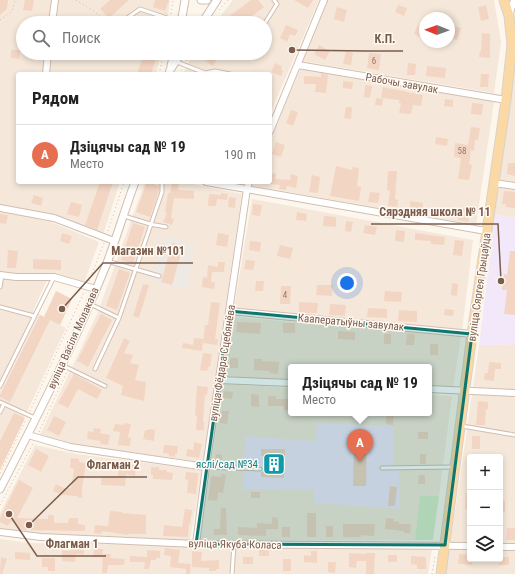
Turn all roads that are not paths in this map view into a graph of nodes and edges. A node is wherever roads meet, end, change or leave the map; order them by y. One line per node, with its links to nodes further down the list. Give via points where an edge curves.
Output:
1 (55, 0): 10 (street)
2 (185, 0): 13 (street)
3 (201, 0): 4 (street)
4 (207, 0)
5 (217, 0): 14 (street)
6 (274, 0): 15 (lane, via 277,4)
7 (324, 0): 20 (street)
8 (504, 0): 16 (main road)
9 (514, 0): 16 (street, вуліца Сяргея Грыцаўца)
10 (53, 16)
11 (130, 16): 12 (lane, via 140,9)
12 (161, 16)
13 (183, 16)
14 (205, 16)
15 (270, 16)
16 (512, 17): 26 (main road, вуліца Сяргея Грыцаўца, via 512,45)
17 (47, 60): 21 (street)
18 (172, 60): 22 (street)
19 (176, 61): 22 (street); 23 (lane)
20 (298, 65): 26 (street, Рабочы завулак); 27 (street)
21 (46, 72)
22 (169, 72)
23 (203, 72)
24 (210, 72): 25 (lane)
25 (220, 72)
26 (506, 100): 28 (main road, вуліца Сяргея Грыцаўца)
27 (272, 126)
28 (494, 183): 33 (street); 39 (main road, вуліца Сяргея Грыцаўца)
29 (134, 184): 36 (street, вуліца Васіля Молакава)
30 (162, 184): 37 (lane, via 162,192)
31 (218, 184): 34 (street)
32 (248, 184): 34 (street, вуліца Фёдара Сцебянёва)
33 (515, 186)
34 (247, 189): 39 (street); 50 (street, вуліца Фёдара Сцебянёва)
35 (0, 208): 40 (street, via 54,218)
36 (123, 216): 37 (lane); 40 (street, вуліца Васіля Молакава)
37 (150, 224): 38 (lane); 42 (lane)
38 (166, 227)
39 (486, 231): 53 (main road, вуліца Сяргея Грыцаўца)
40 (114, 242): 41 (street, вуліца Васіля Молакава)
41 (107, 261): 42 (lane); 47 (street, вуліца Васіля Молакава)
42 (135, 269): 44 (lane); 52 (lane)
43 (1, 275): 45 (street); 46 (lane)
44 (159, 276)
45 (54, 277): 47 (street); 51 (lane)
46 (0, 287)
47 (96, 289): 48 (street, вуліца Васіля Молакава)
48 (90, 304): 52 (lane); 54 (street, вуліца Васіля Молакава)
49 (0, 307): 51 (lane)
50 (230, 311): 53 (street, Кааператыўны завулак); 56 (street, вуліца Фёдара Сцебянёва)
51 (34, 316): 58 (lane)
52 (119, 318): 55 (lane)
53 (472, 334): 61 (main road, вуліца Сяргея Грыцаўца)
54 (62, 365): 59 (lane); 66 (street, вуліца Васіля Молакава)
55 (95, 369)
56 (219, 380): 57 (street); 70 (street, вуліца Фёдара Сцебянёва)
57 (288, 383)
58 (0, 386)
59 (105, 386)
60 (432, 390): 61 (street)
61 (465, 391): 62 (street); 67 (main road, вуліца Сяргея Грыцаўца)
62 (515, 393)
63 (0, 402): 64 (lane)
64 (4, 404): 65 (lane); 66 (lane)
65 (0, 412)
66 (36, 419): 68 (street, вуліца Васіля Молакава)
67 (460, 426): 69 (lane); 71 (main road, вуліца Сяргея Грыцаўца)
68 (28, 435): 70 (street, via 70,447); 74 (street, вуліца Васіля Молакава)
69 (515, 435)
70 (206, 467): 72 (lane); 76 (street, вуліца Фёдара Сцебянёва)
71 (454, 467): 73 (lane); 78 (main road, вуліца Сяргея Грыцаўца)
72 (260, 468)
73 (382, 468)
74 (0, 489)
75 (0, 532): 76 (street, вуліца Якуба Коласа, via 41,537)
76 (196, 544): 77 (street, вуліца Якуба Коласа)
77 (234, 544): 78 (street, вуліца Якуба Коласа); 82 (lane)
78 (445, 545): 79 (street, вуліца Якуба Коласа); 83 (main road, вуліца Сяргея Грыцаўца)
79 (467, 546)
80 (503, 547): 81 (street)
81 (515, 548)
82 (232, 574)
83 (441, 574)

